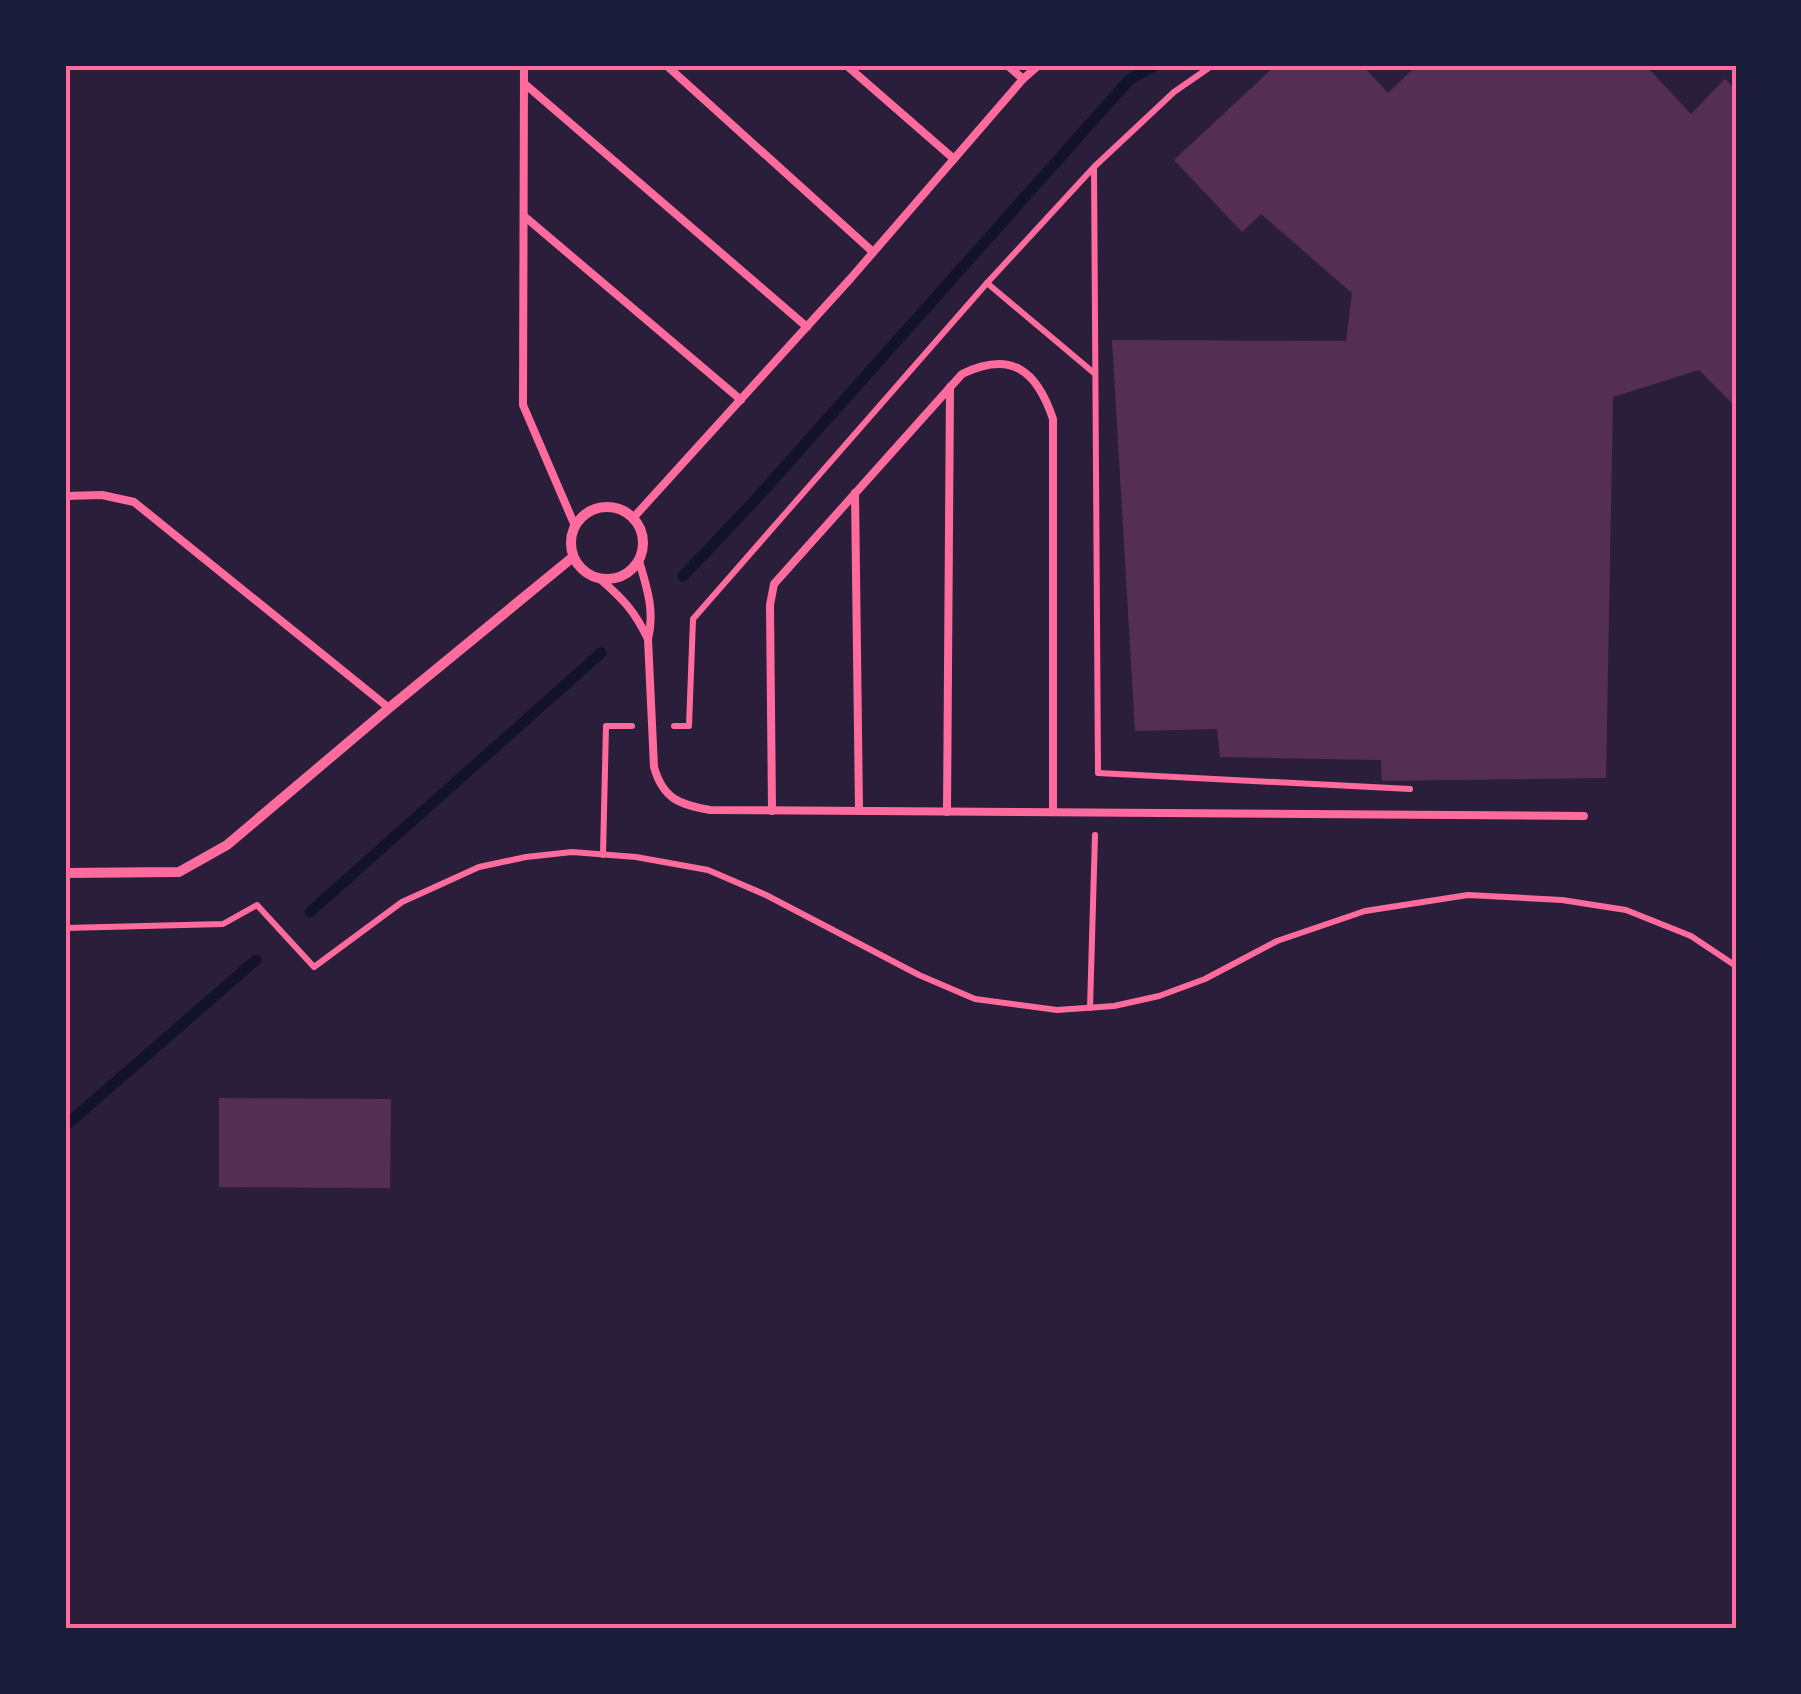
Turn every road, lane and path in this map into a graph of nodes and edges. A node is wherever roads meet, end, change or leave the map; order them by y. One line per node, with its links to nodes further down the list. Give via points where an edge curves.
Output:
1 (524, 65): 7 (lane)
2 (666, 65): 11 (lane)
3 (846, 65): 8 (lane)
4 (1006, 65): 6 (lane)
5 (1039, 65): 6 (lane)
6 (1023, 80): 8 (lane)
7 (525, 85): 10 (lane); 13 (lane)
8 (954, 159): 11 (lane)
9 (1094, 167): 14 (path)
10 (524, 216): 16 (lane); 20 (lane, via 523,406)
11 (874, 252): 13 (lane)
12 (987, 283): 14 (path)
13 (807, 327): 16 (lane)
14 (1095, 374): 26 (path, via 1098,774)
15 (950, 387): 17 (lane); 29 (lane); 30 (lane, via 980,366 1022,369 1044,392 1053,419)
16 (742, 400): 19 (lane)
17 (855, 493): 27 (lane, via 774,584); 28 (lane)
18 (65, 496): 25 (lane, via 134,502)
19 (634, 518): 20 (street, via 603,508); 22 (street, via 643,538)
20 (575, 526): 21 (street)
21 (574, 557): 23 (street); 25 (street)
22 (639, 560): 23 (street, via 622,576); 24 (lane, via 652,607)
23 (599, 578): 24 (lane, via 636,615)
24 (648, 639): 27 (lane, via 654,767 665,790 686,806)
25 (389, 708): 33 (street, via 228,845 179,872)
26 (1411, 789)
27 (772, 811): 28 (lane)
28 (860, 811): 29 (lane)
29 (947, 812): 30 (lane)
30 (1052, 812): 31 (lane)
31 (1096, 812): 32 (lane); 36 (path)
32 (1584, 816)
33 (65, 873)
34 (65, 928): 36 (path, via 223,924 257,905 314,967 402,902 479,867 572,852 708,870 975,999)
35 (1736, 966): 36 (path, via 1690,936 1626,910 1468,895 1365,911 1277,941 1159,996)
36 (1090, 1008)

